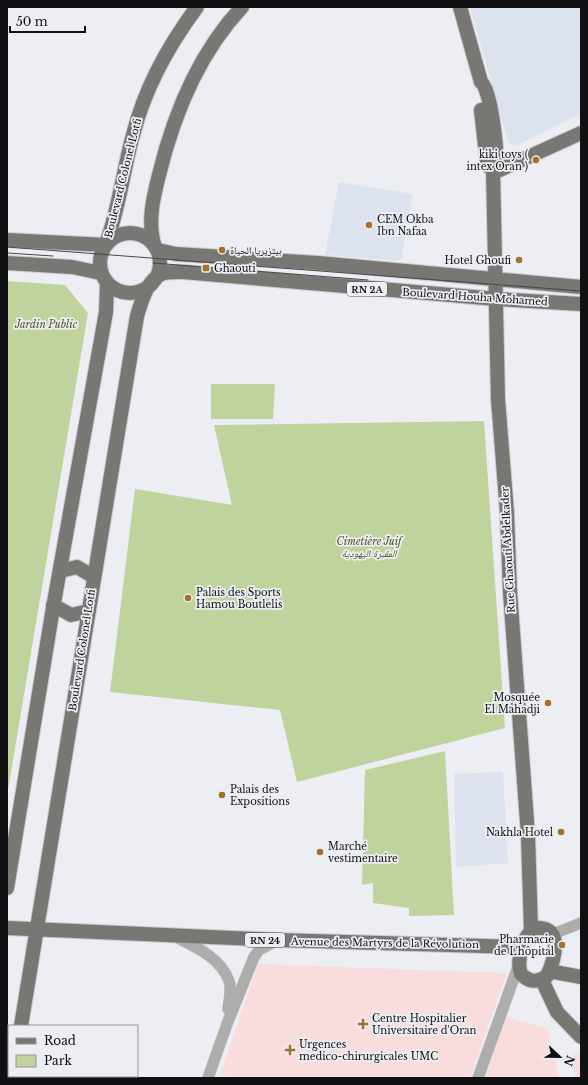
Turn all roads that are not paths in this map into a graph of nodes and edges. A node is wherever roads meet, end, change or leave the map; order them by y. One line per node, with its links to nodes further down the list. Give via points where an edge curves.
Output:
1 (197, 7): 7 (main road, Boulevard Colonel Lotfi, via 172,43 148,89 133,133 116,216)
2 (242, 7): 8 (main road, via 207,52 180,103 155,189 151,221 152,239)
3 (460, 7): 5 (main road, Rue Ghaouti Abdelkader, via 481,82 488,92 497,152)
4 (581, 133): 5 (main road)
5 (493, 171): 12 (main road, Rue Ghaouti Abdelkader)
6 (7, 240): 7 (main road)
7 (106, 245): 8 (main road, via 112,239 128,233 143,236); 10 (main road, via 100,259)
8 (156, 248): 11 (main road, via 160,264); 12 (main road, Boulevard Houha Mohamed / RN 2A, via 176,254)
9 (7, 263): 10 (main road, via 72,267)
10 (104, 279): 11 (main road, via 124,293 136,293 147,288); 16 (main road, via 106,312)
11 (155, 279): 14 (main road, Boulevard Houha Mohamed / RN 2A, via 168,273 183,272); 17 (main road, Boulevard Colonel Lotfi, via 145,294 137,316)
12 (495, 280): 13 (main road, Boulevard Houha Mohamed / RN 2A); 14 (main road, Rue Ghaouti Abdelkader)
13 (581, 287)
14 (497, 299): 15 (main road, Boulevard Houha Mohamed / RN 2A); 24 (main road, Rue Ghaouti Abdelkader, via 498,399 528,835)
15 (581, 304)
16 (60, 571): 17 (main road, via 77,567); 18 (main road)
17 (94, 577): 19 (main road, Boulevard Colonel Lotfi)
18 (54, 605): 19 (main road, via 71,615); 20 (main road)
19 (89, 611): 23 (main road, Boulevard Colonel Lotfi)
20 (7, 888)
21 (581, 923): 25 (street)
22 (7, 928): 23 (main road, Avenue des Martyrs de la Révolution / RN 24)
23 (36, 928): 26 (main road, Avenue des Martyrs de la Révolution / RN 24); 33 (main road, Boulevard Colonel Lotfi)
24 (532, 930): 25 (main road, via 542,928); 28 (main road, via 527,935)
25 (553, 934): 30 (main road, via 556,944)
26 (176, 936): 27 (main road, Avenue des Martyrs de la Révolution / RN 24); 32 (street, via 205,952 221,968 229,981)
27 (277, 940): 28 (main road, Avenue des Martyrs de la Révolution / RN 24); 32 (street, via 266,945 254,957)
28 (523, 947): 29 (main road)
29 (519, 964): 30 (main road, via 525,978 530,981); 36 (street)
30 (545, 976): 31 (main road); 34 (main road, via 557,1012)
31 (581, 977)
32 (227, 1024): 35 (street)
33 (21, 1025)
34 (581, 1037)
35 (208, 1078)
36 (478, 1078)

